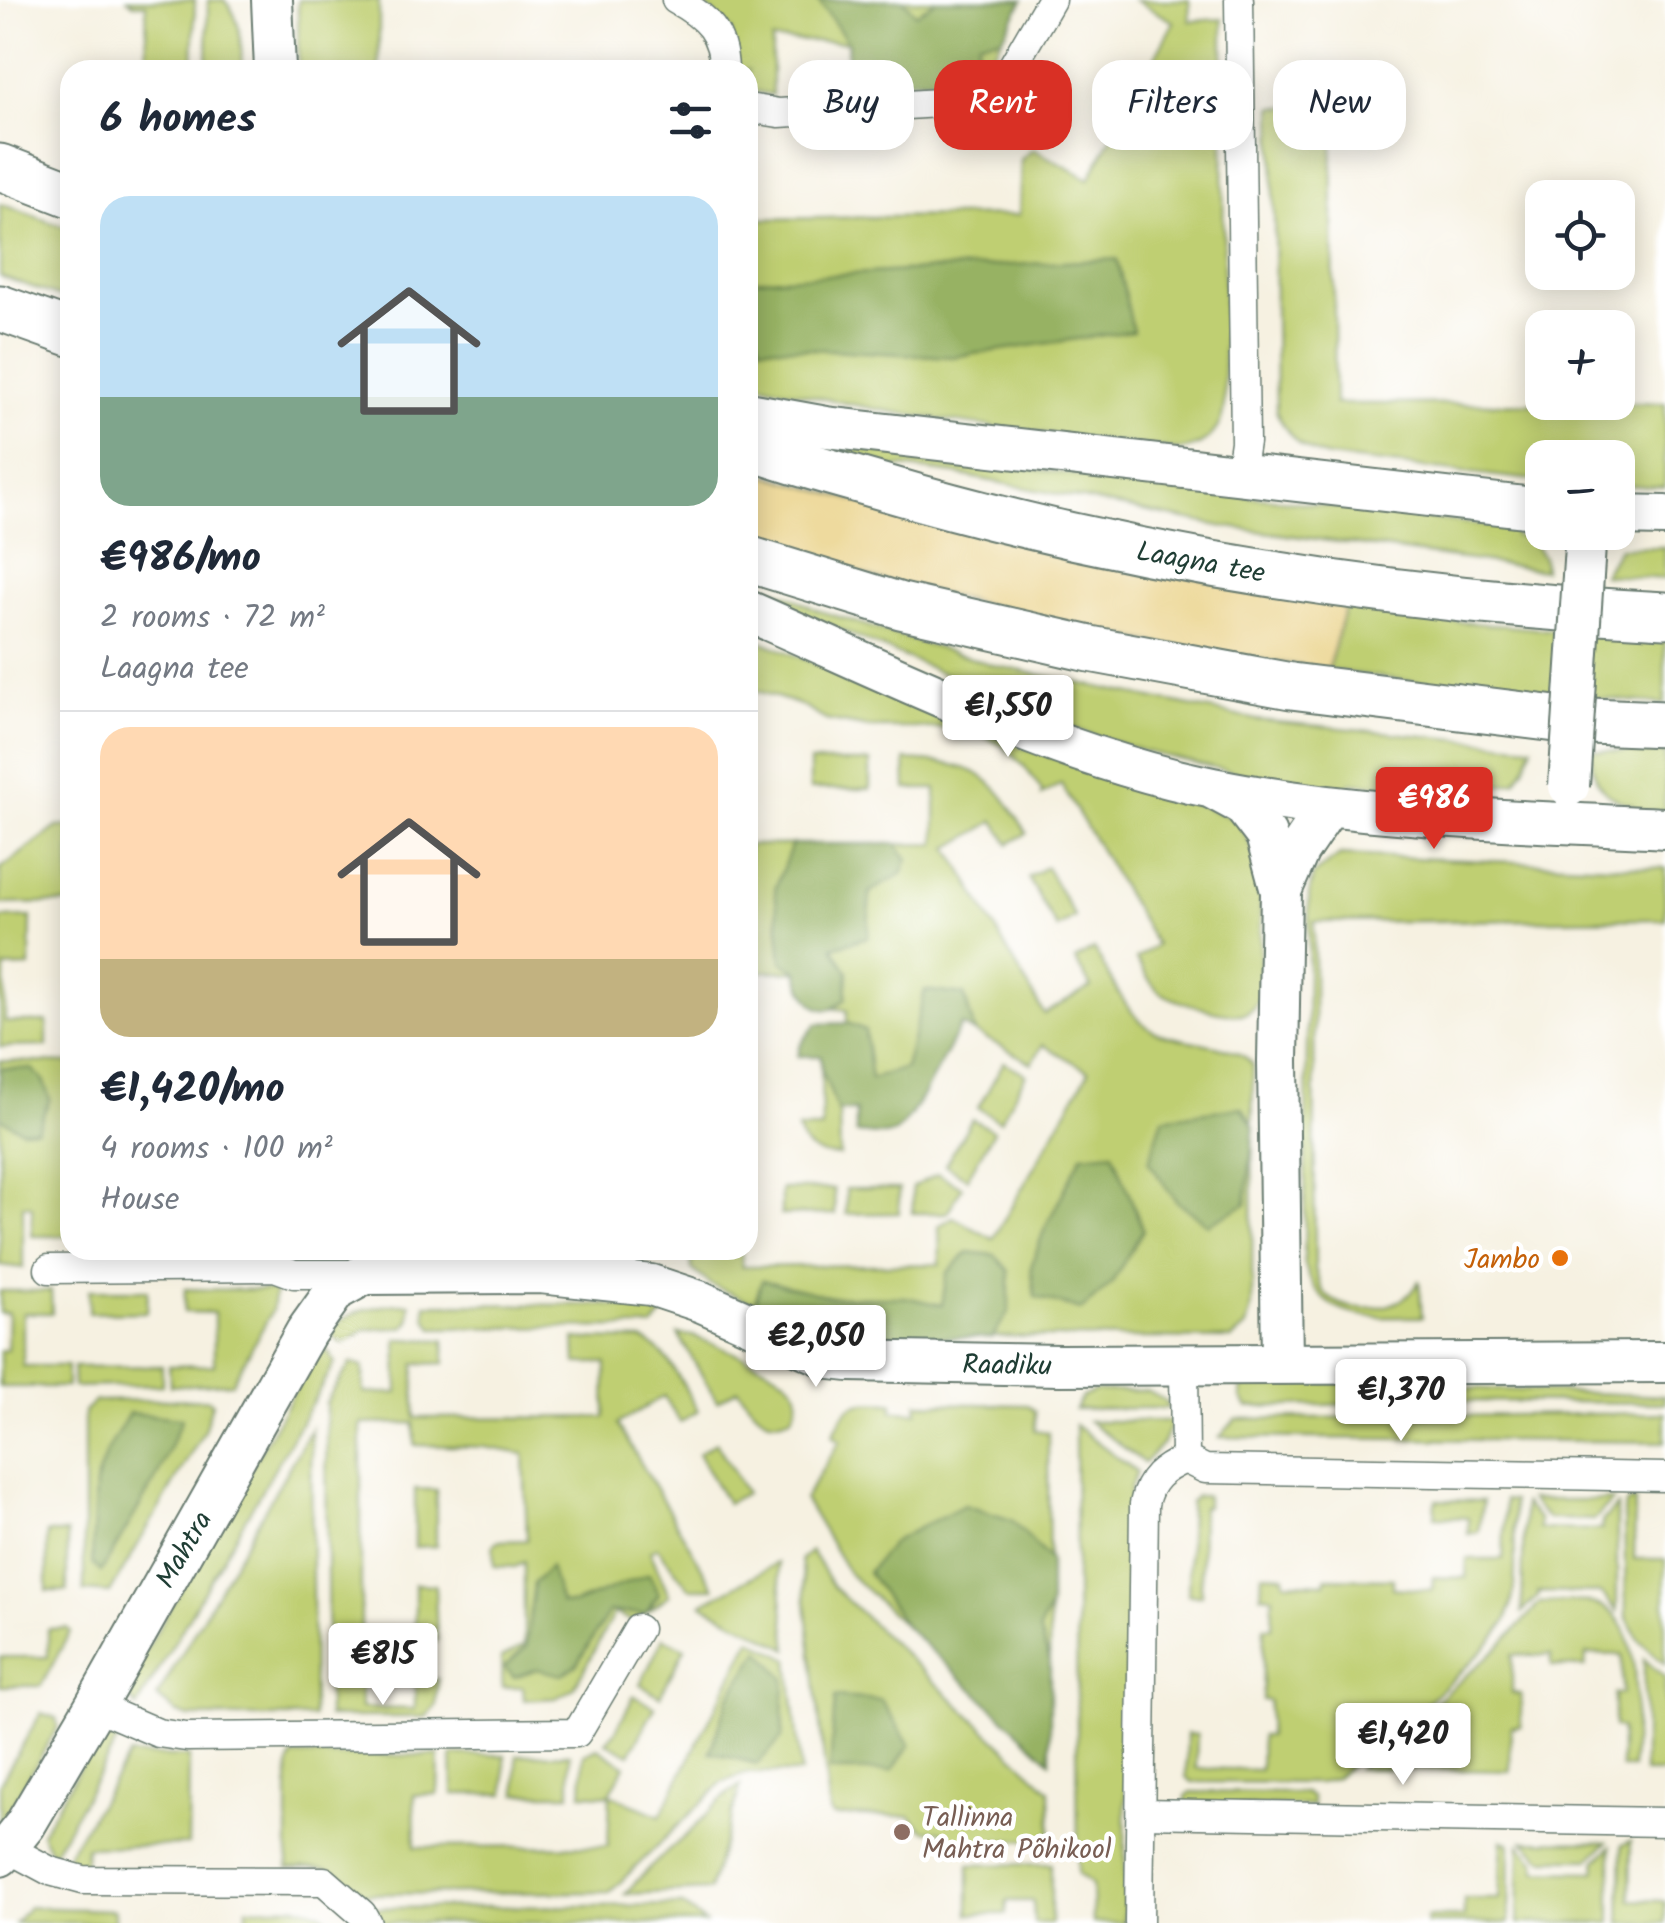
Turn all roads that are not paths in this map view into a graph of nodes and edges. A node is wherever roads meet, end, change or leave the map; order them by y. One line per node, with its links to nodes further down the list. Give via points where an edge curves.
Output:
1 (676, 0): 6 (street, via 718,32)
2 (1051, 0): 7 (street, via 1002,86 986,100)
3 (1239, 0): 17 (street, via 1245,442)
4 (273, 34): 5 (street)
5 (264, 60)
6 (722, 60)
7 (758, 110)
8 (0, 167): 9 (street); 10 (main road)
9 (60, 181)
10 (60, 190)
11 (0, 308): 12 (main road)
12 (60, 329)
13 (758, 394): 15 (street)
14 (758, 414): 15 (street)
15 (929, 437): 17 (street)
16 (758, 449): 24 (main road, Laagna tee, via 938,503 1155,553 1288,577)
17 (1240, 475): 18 (street)
18 (1525, 507)
19 (1635, 515): 20 (street)
20 (1665, 516)
21 (1575, 550): 29 (street, bridge)
22 (758, 562): 27 (main road, via 1090,650 1291,686 1564,720)
23 (758, 615): 26 (street)
24 (1665, 615)
25 (758, 623): 26 (street)
26 (832, 648): 28 (street, via 1048,738)
27 (1665, 724)
28 (1212, 788): 30 (street); 32 (street, via 1243,805 1266,835)
29 (1558, 804): 30 (street); 31 (street)
30 (1328, 808): 32 (street, via 1299,850)
31 (1665, 828)
32 (1282, 891): 35 (street)
33 (364, 1262): 34 (street, via 294,1274 274,1267); 37 (street, Raadiku, via 652,1285 849,1362); 41 (street, Mahtra, via 306,1332)
34 (49, 1269)
35 (1282, 1362): 36 (street, Raadiku); 37 (street, Raadiku)
36 (1665, 1362)
37 (1184, 1364): 38 (street)
38 (1185, 1459): 39 (street, via 1204,1469); 42 (street, via 1151,1480 1145,1498)
39 (1665, 1477)
40 (638, 1629): 41 (street, via 576,1733 186,1737 158,1734)
41 (95, 1706): 44 (street, Mahtra)
42 (1140, 1813): 43 (street); 46 (street)
43 (1665, 1822)
44 (4, 1853): 45 (street, via 83,1880 324,1881)
45 (367, 1923)
46 (1139, 1923)

